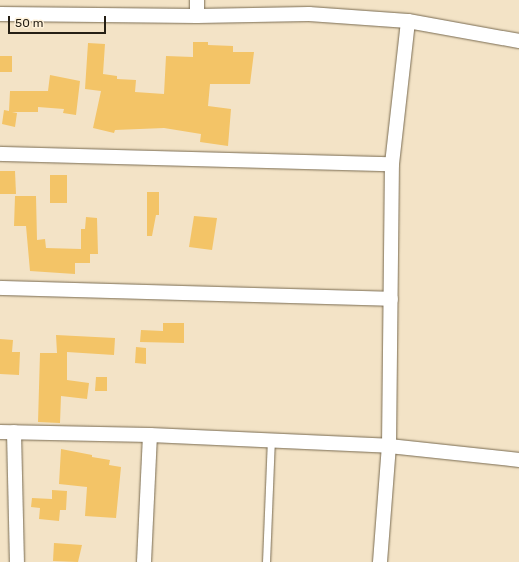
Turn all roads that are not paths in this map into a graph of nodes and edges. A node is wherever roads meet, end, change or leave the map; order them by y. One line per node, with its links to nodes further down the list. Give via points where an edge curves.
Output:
1 (197, 0): 3 (street)
2 (0, 14): 3 (street)
3 (197, 16): 4 (street, via 309,14)
4 (408, 22): 5 (street); 7 (street)
5 (519, 41)
6 (0, 154): 7 (street)
7 (392, 164): 9 (street)
8 (0, 288): 9 (street)
9 (391, 299): 13 (street)
10 (7, 432): 11 (street); 15 (street)
11 (150, 435): 12 (street); 16 (street)
12 (271, 440): 13 (street); 17 (lane)
13 (389, 446): 14 (street); 18 (street)
14 (519, 460)
15 (17, 562)
16 (144, 562)
17 (266, 562)
18 (380, 562)

